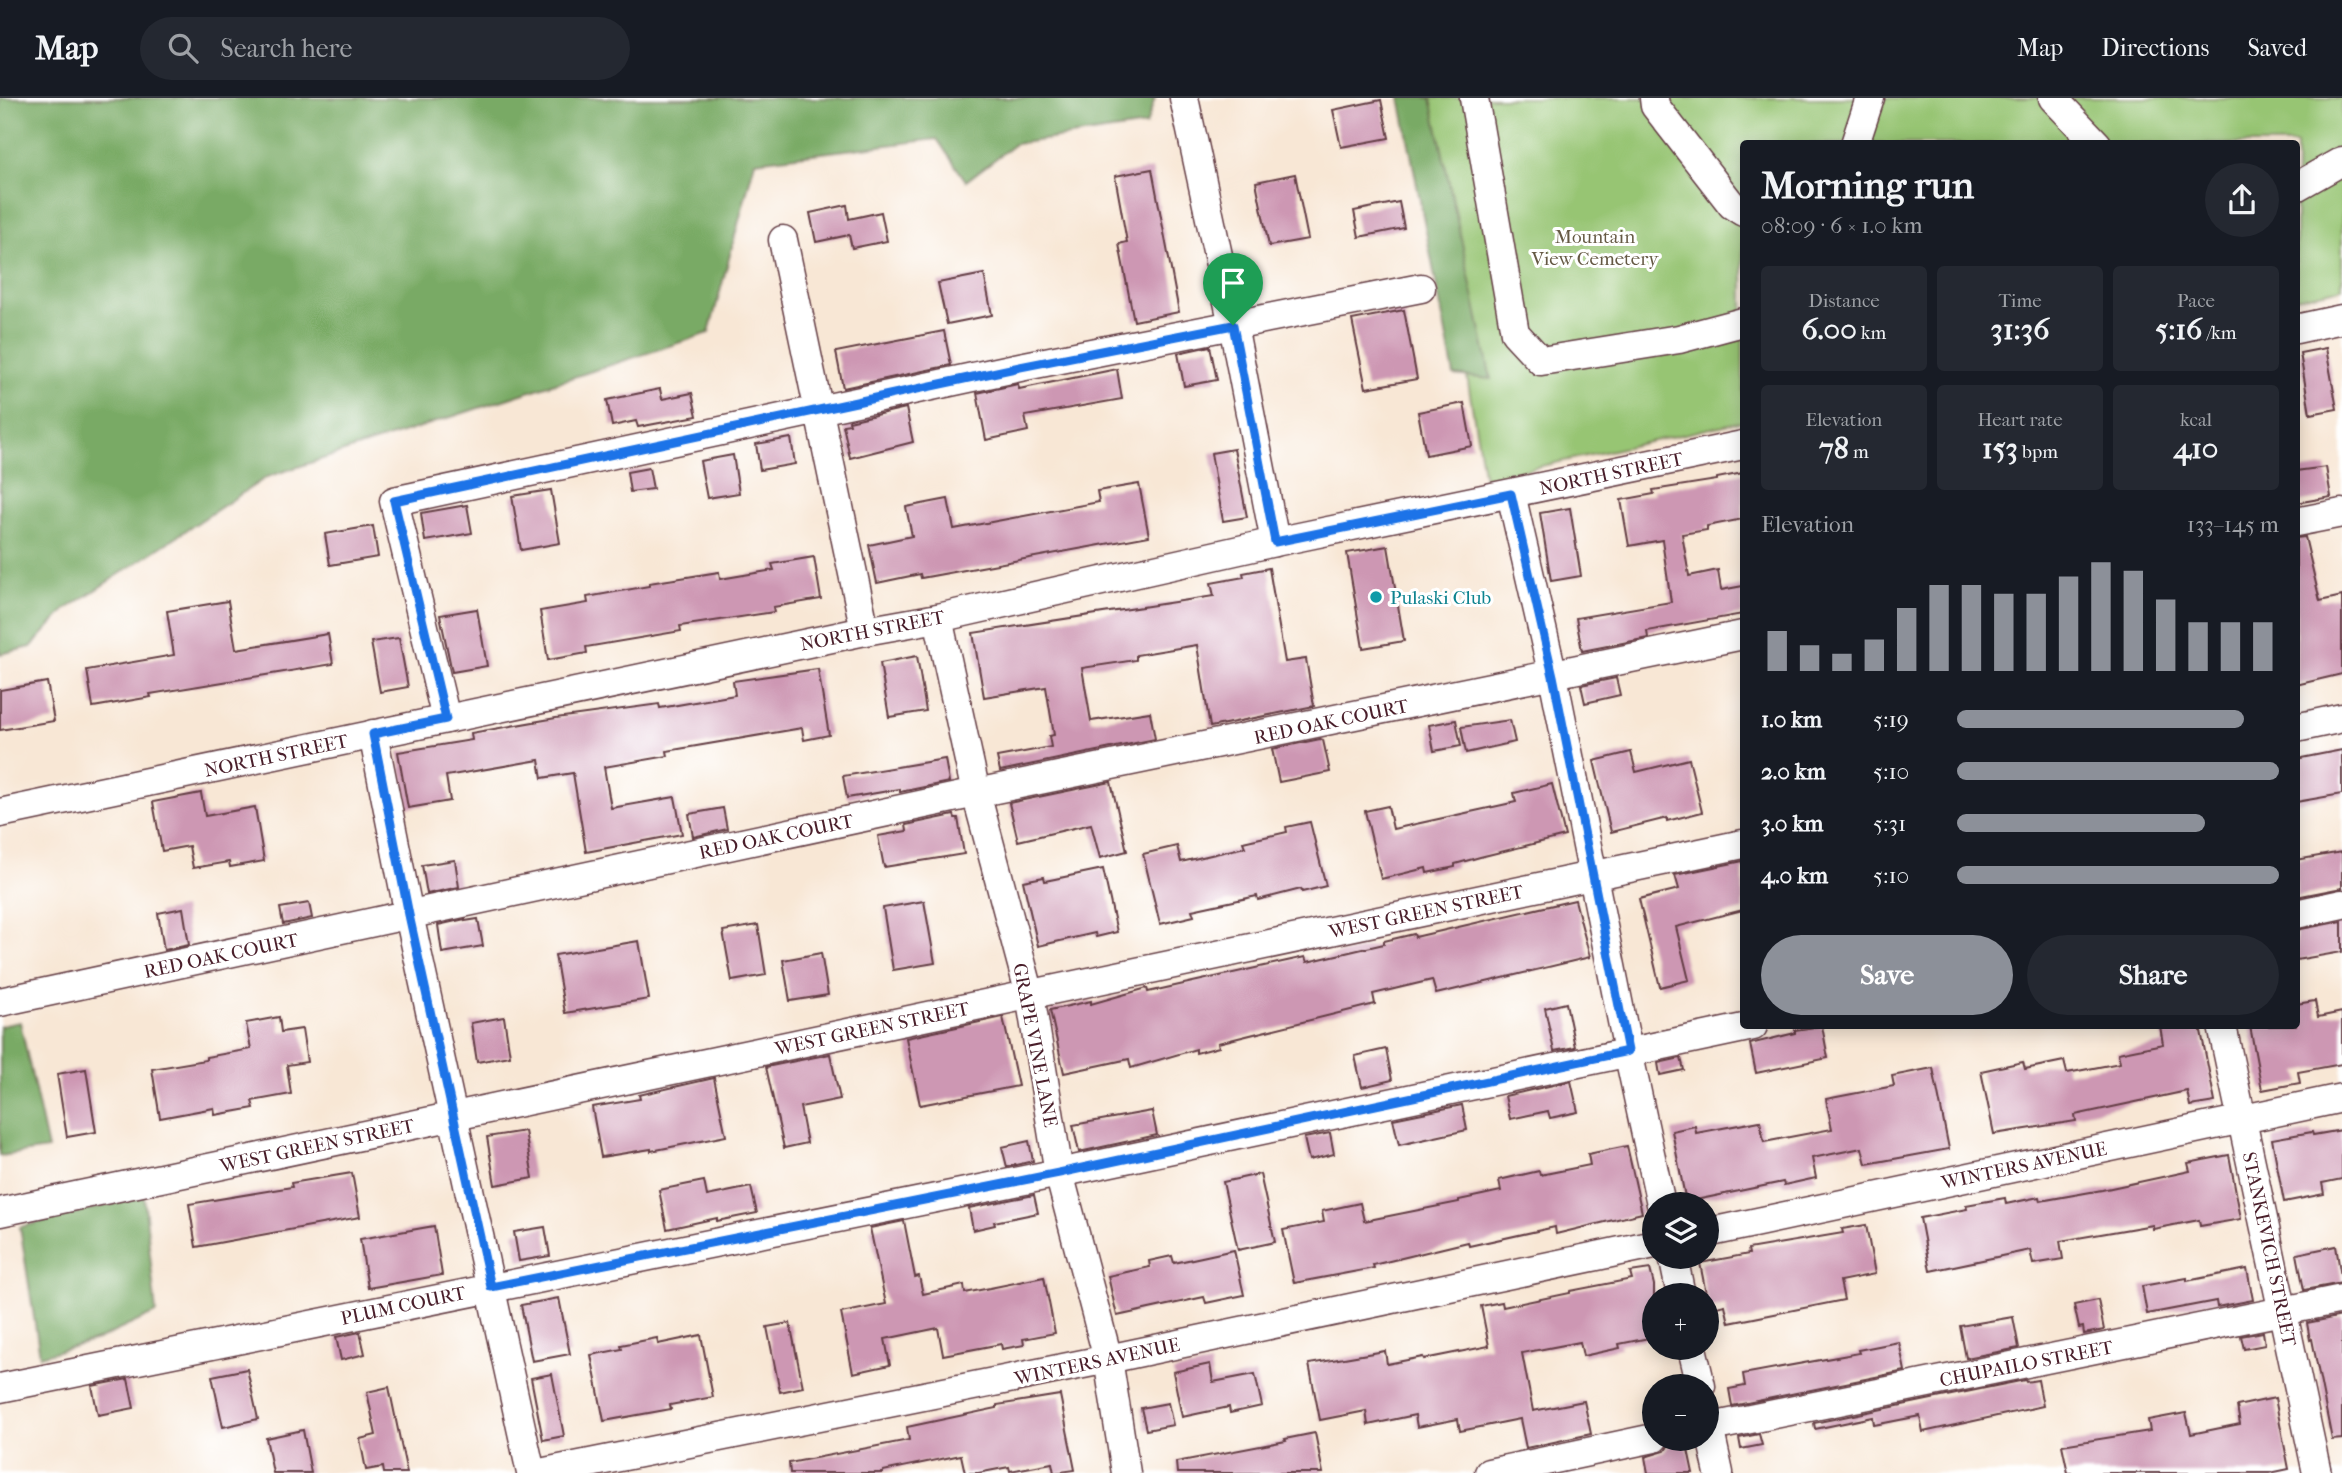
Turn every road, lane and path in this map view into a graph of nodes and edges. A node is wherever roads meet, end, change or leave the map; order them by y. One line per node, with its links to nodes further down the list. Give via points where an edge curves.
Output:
1 (1184, 98): 15 (street)
2 (1474, 98): 14 (street, via 1515,333 1541,361 1679,339)
3 (1654, 98): 10 (street, via 1655,106)
4 (1870, 98): 6 (street)
5 (2053, 98): 7 (street)
6 (1856, 140)
7 (2093, 140)
8 (2342, 161): 9 (street)
9 (2300, 185)
10 (1740, 210)
11 (783, 240): 17 (street)
12 (1421, 288): 15 (street)
13 (2342, 319): 16 (street)
14 (1740, 323)
15 (1233, 325): 17 (street); 22 (street)
16 (2300, 328)
17 (818, 410): 24 (street); 28 (street, via 394,501)
18 (1740, 446): 19 (street, NORTH STREET)
19 (1511, 494): 22 (street, NORTH STREET); 26 (street)
20 (2342, 513): 21 (street)
21 (2300, 521)
22 (1275, 542): 23 (street, NORTH STREET)
23 (937, 618): 24 (street, NORTH STREET); 31 (street, GRAPE VINE LANE)
24 (865, 631): 28 (street, NORTH STREET)
25 (1740, 636): 26 (street, RED OAK COURT)
26 (1553, 676): 31 (street, RED OAK COURT); 34 (street)
27 (2342, 718): 29 (street)
28 (446, 719): 30 (street, NORTH STREET)
29 (2300, 727)
30 (373, 734): 32 (street, NORTH STREET); 37 (street)
31 (976, 793): 37 (street, RED OAK COURT); 38 (street, GRAPE VINE LANE)
32 (0, 813)
33 (1740, 845): 34 (street, WEST GREEN STREET)
34 (1592, 876): 38 (street, WEST GREEN STREET); 42 (street)
35 (2342, 904): 36 (street)
36 (2300, 913)
37 (409, 915): 39 (street, RED OAK COURT); 44 (street)
38 (1030, 995): 44 (street, WEST GREEN STREET); 46 (street, GRAPE VINE LANE)
39 (0, 1002)
40 (1740, 1029): 42 (street, PLUM COURT)
41 (2223, 1029): 45 (street, STANKEVICH STREET)
42 (1628, 1051): 46 (street, PLUM COURT); 47 (street)
43 (2342, 1098): 45 (street, WINTERS AVENUE)
44 (454, 1116): 48 (street, WEST GREEN STREET); 51 (street)
45 (2242, 1119): 49 (street, WINTERS AVENUE); 53 (street, STANKEVICH STREET)
46 (1059, 1173): 51 (street, PLUM COURT); 54 (street, GRAPE VINE LANE)
47 (1658, 1192)
48 (0, 1212)
49 (1719, 1230)
50 (1642, 1247): 54 (street, WINTERS AVENUE)
51 (491, 1287): 55 (street, PLUM COURT); 59 (street)
52 (2342, 1299): 53 (street, CHUPAILO STREET)
53 (2283, 1312): 56 (street, CHUPAILO STREET); 64 (street, STANKEVICH STREET)
54 (1108, 1359): 60 (street, WINTERS AVENUE); 61 (street, GRAPE VINE LANE)
55 (0, 1388)
56 (1719, 1420)
57 (1642, 1441): 62 (street)
58 (1714, 1451): 63 (street)
59 (531, 1473)
60 (540, 1473)
61 (1126, 1473)
62 (1489, 1473)
63 (1719, 1473)
64 (2318, 1473)

